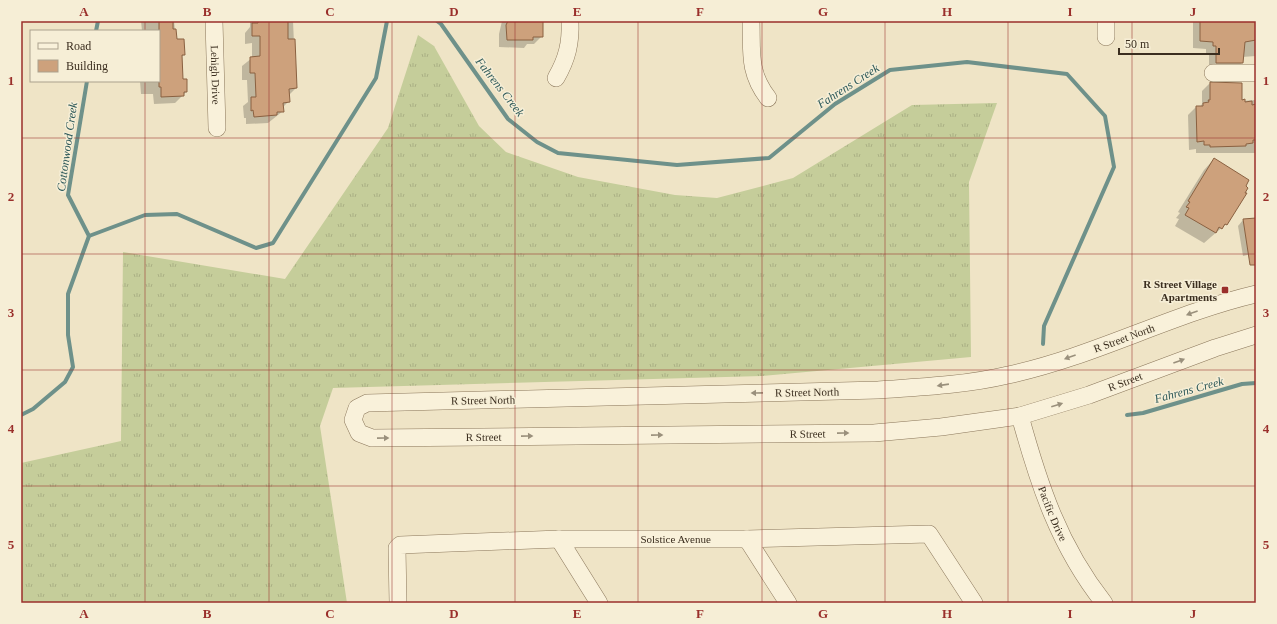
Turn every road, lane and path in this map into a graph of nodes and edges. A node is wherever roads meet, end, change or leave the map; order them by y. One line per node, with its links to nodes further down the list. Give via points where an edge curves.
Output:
1 (214, 21): 8 (street, Lehigh Drive)
2 (570, 21): 6 (street, via 571,38 566,61)
3 (751, 21): 7 (street, via 752,64 760,87)
4 (1213, 73): 5 (street)
5 (1256, 73)
6 (556, 78)
7 (768, 98)
8 (216, 128)
9 (1256, 294): 12 (street, R Street North, one-way to 12, via 1225,301 1062,360 1008,375 931,386 878,390 367,403 357,408)
10 (1256, 335): 11 (street, R Street, one-way to 10, via 1089,395)
11 (1020, 416): 12 (street, R Street, one-way to 11, via 359,433 372,438 874,433); 19 (street, Pacific Drive, via 1036,476 1058,531 1086,580)
12 (353, 420)
13 (559, 539): 14 (street, Solstice Avenue); 15 (street, Solstice Avenue, via 400,545 396,548); 16 (street)
14 (747, 539): 17 (street); 18 (street, Solstice Avenue, via 929,534)
15 (398, 603)
16 (600, 603)
17 (788, 603)
18 (974, 603)
19 (1104, 603)

